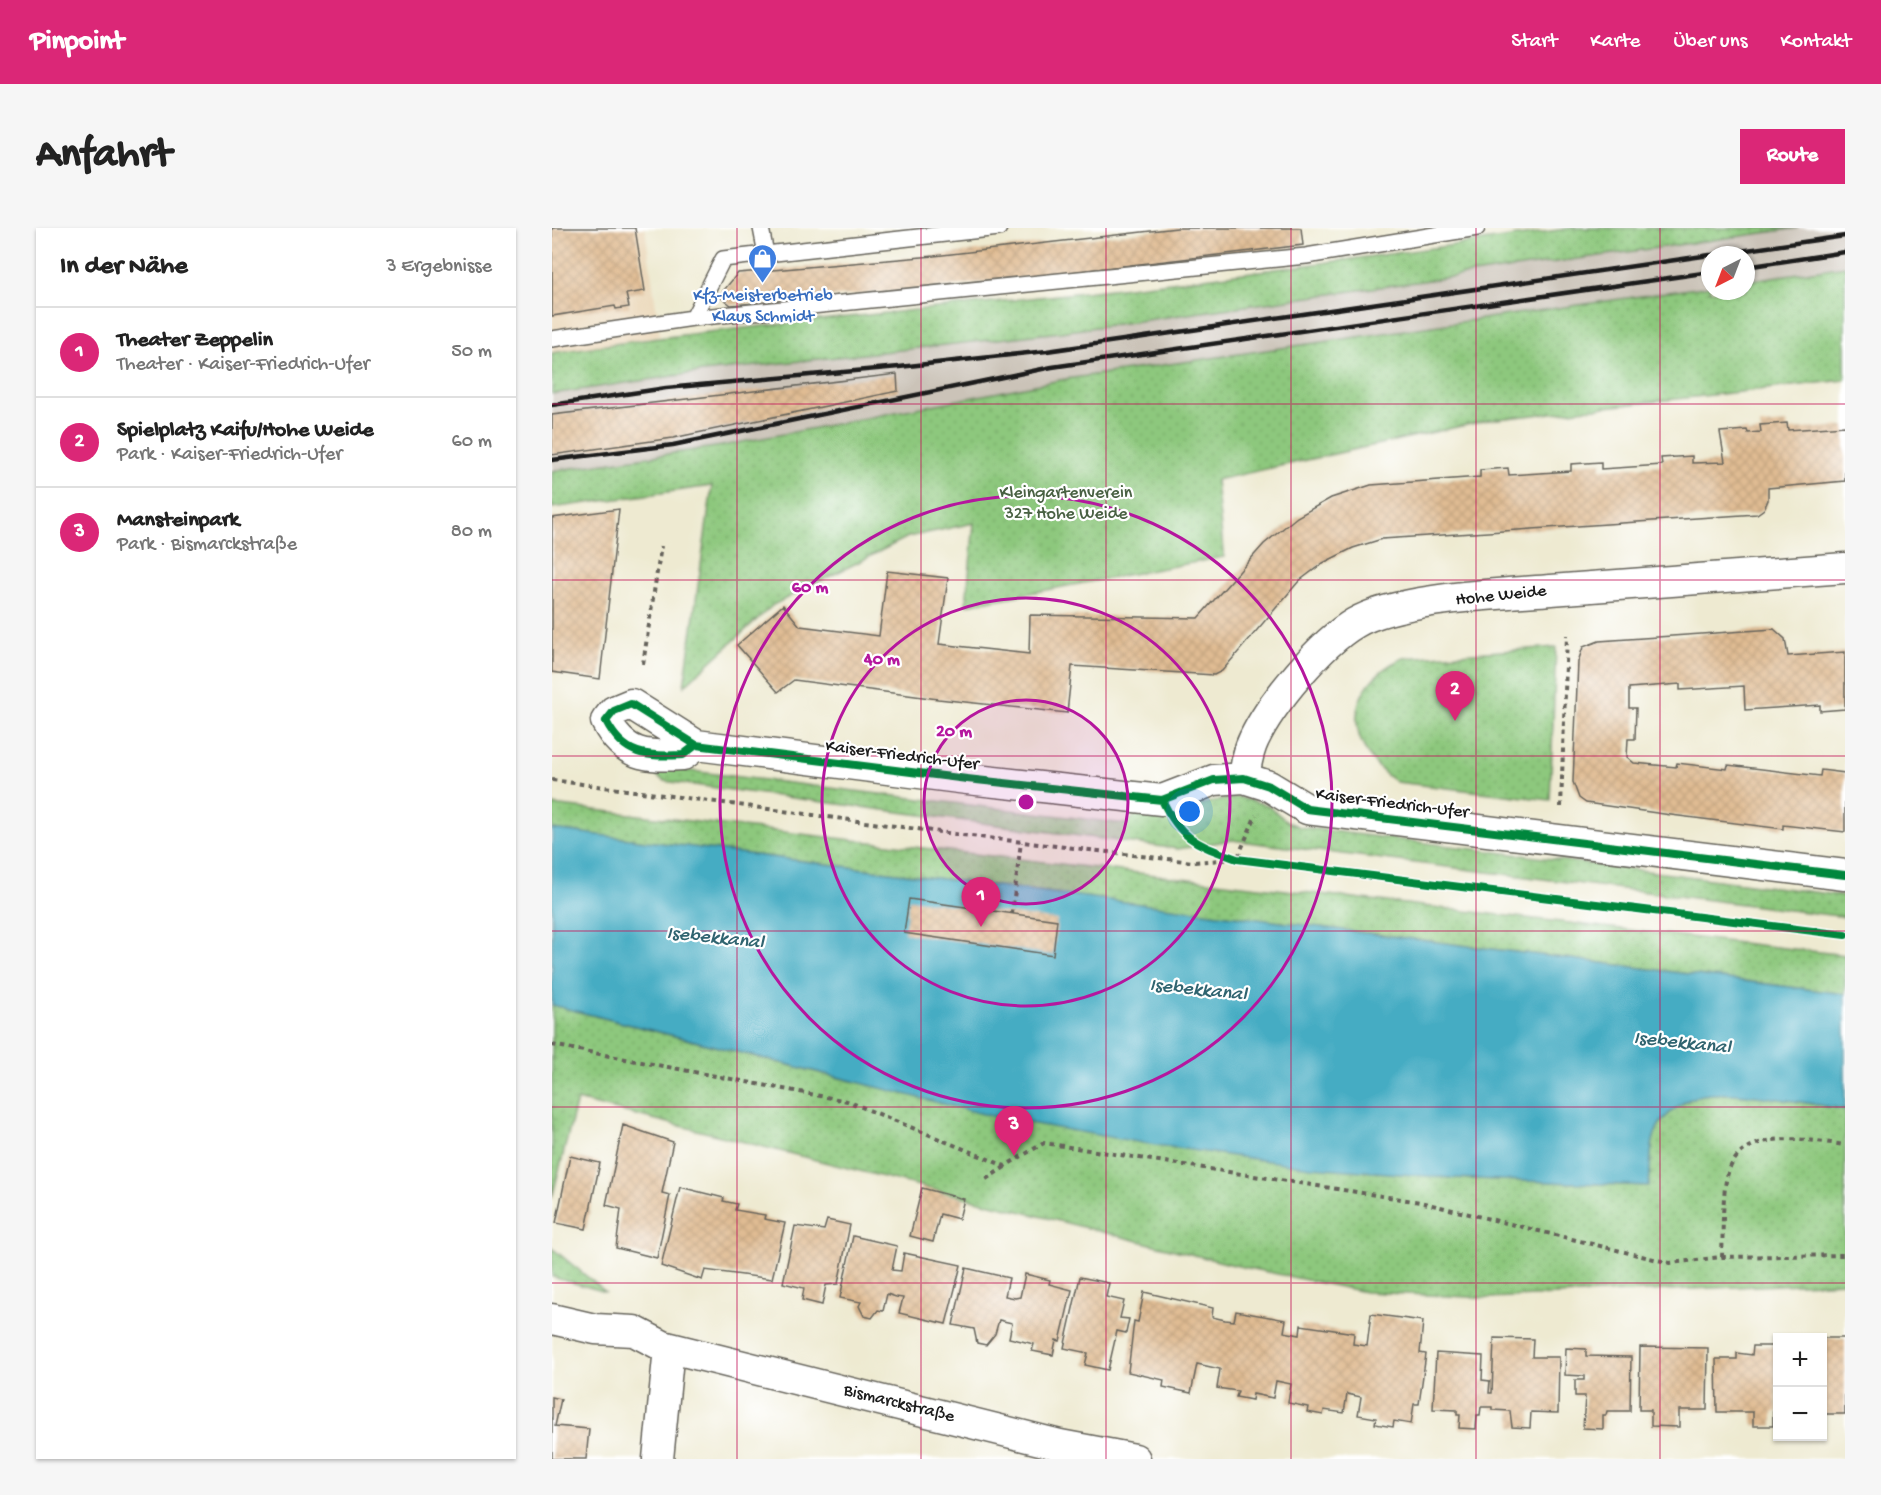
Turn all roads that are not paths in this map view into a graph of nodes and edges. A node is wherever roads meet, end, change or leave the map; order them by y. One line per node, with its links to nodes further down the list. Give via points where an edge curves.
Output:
1 (761, 228): 4 (lane)
2 (999, 228): 4 (lane)
3 (1476, 228): 5 (lane, via 1306,256)
4 (766, 254): 5 (lane, via 723,259)
5 (693, 318): 6 (lane)
6 (552, 339)
7 (1845, 568): 9 (street, Hohe Weide, via 1498,595 1378,613 1330,641 1308,665 1255,737)
8 (696, 745): 9 (street, Kaiser-Friedrich-Ufer, via 1162,800 1214,780)
9 (1244, 778): 10 (street, Kaiser-Friedrich-Ufer, via 1269,786 1307,809)
10 (1845, 875)
11 (552, 1319): 12 (street, Bismarckstraße, via 595,1329 634,1331)
12 (666, 1347): 13 (street, Bismarckstraße); 14 (street)
13 (1060, 1452): 15 (street, Bismarckstraße)
14 (658, 1459)
15 (1135, 1459)

